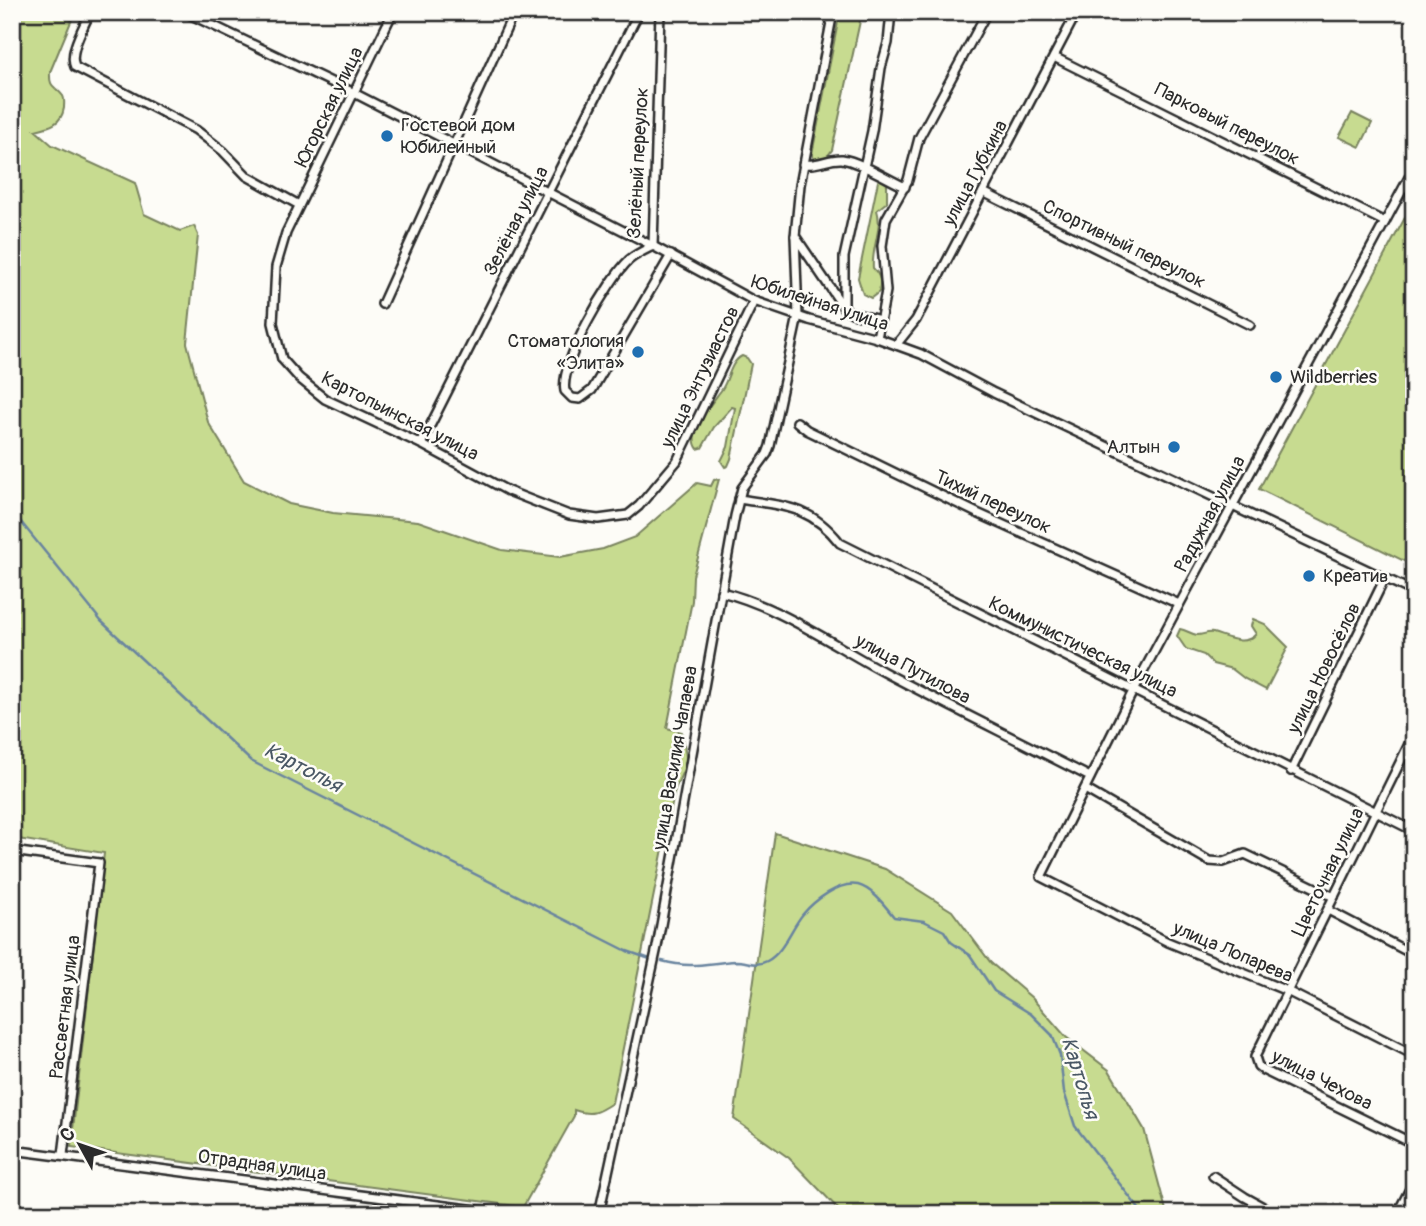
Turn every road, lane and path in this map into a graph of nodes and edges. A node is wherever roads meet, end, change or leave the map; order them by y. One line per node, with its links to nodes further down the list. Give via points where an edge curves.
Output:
1 (90, 12): 20 (street, via 73,53 75,67 196,130 247,176)
2 (185, 12): 12 (street, Юбилейная улица)
3 (393, 12): 12 (street, Югорская улица)
4 (514, 12): 13 (street)
5 (639, 12): 18 (street, Зелёная улица)
6 (660, 12): 24 (street, Зелёный переулок)
7 (833, 12): 14 (street)
8 (891, 12): 15 (street)
9 (987, 12): 17 (street, via 919,138)
10 (1077, 12): 11 (street, улица Губкина)
11 (1054, 57): 19 (street, улица Губкина); 22 (street, Парковый переулок)
12 (354, 93): 13 (street, Юбилейная улица); 20 (street, Югорская улица)
13 (456, 145): 18 (street, Юбилейная улица); 27 (street)
14 (803, 164): 15 (street, via 839,159); 23 (street)
15 (863, 168): 17 (street); 28 (street, via 844,257)
16 (1414, 168): 22 (street, Радужная улица)
17 (905, 187): 30 (street, via 883,231 886,280)
18 (549, 192): 24 (street, Юбилейная улица); 35 (street, Зелёная улица)
19 (984, 192): 31 (street, Спортивный переулок); 33 (street, улица Губкина, via 911,329)
20 (299, 205): 21 (street, Югорская улица)
21 (294, 216): 35 (street, Картопьинская улица, via 274,284 273,323 282,359 325,400)
22 (1385, 222): 37 (street, Радужная улица)
23 (795, 236): 28 (street); 29 (street)
24 (653, 246): 25 (street, Юбилейная улица); 25 (street, Зелёный переулок, via 630,260 600,300 564,377 565,391 572,398 580,399 592,390)
25 (671, 256): 26 (street, Юбилейная улица)
26 (754, 301): 29 (street, Юбилейная улица); 38 (street, улица Энтузиастов, via 677,461 639,506 628,515 598,519)
27 (382, 304)
28 (844, 309): 30 (street)
29 (798, 316): 32 (street, Юбилейная улица); 36 (street, улица Василия Чапаева, via 770,446 741,488)
30 (880, 320): 32 (street)
31 (1250, 325)
32 (877, 338): 33 (street, Юбилейная улица)
33 (896, 345): 37 (street, Юбилейная улица)
34 (797, 422): 42 (street, Тихий переулок, via 977,513)
35 (421, 444): 38 (street, Картопьинская улица, via 509,491)
36 (739, 499): 40 (street, улица Василия Чапаева); 43 (street, Коммунистическая улица, via 816,517 840,543)
37 (1233, 505): 39 (street, Юбилейная улица); 42 (street, Радужная улица)
38 (569, 515)
39 (1385, 578): 41 (street, Юбилейная улица); 45 (street, улица Новосёлов)
40 (721, 592): 46 (street, улица Путилова, via 784,617); 64 (street, улица Василия Чапаева, via 657,947)
41 (1414, 592)
42 (1179, 604): 43 (street, Радужная улица)
43 (1134, 689): 45 (street, Коммунистическая улица); 46 (street, Радужная улица)
44 (1414, 734): 48 (street, Цветочная улица)
45 (1291, 771): 48 (street, Коммунистическая улица)
46 (1090, 777): 47 (street, Радужная улица)
47 (1085, 789): 51 (street, Радужная улица); 52 (street, via 1209,861 1223,862 1245,854)
48 (1375, 812): 49 (street, Коммунистическая улица); 52 (street, Цветочная улица)
49 (1414, 831)
50 (12, 851): 60 (street, Рассветная улица, via 99,863)
51 (1041, 877): 55 (street, улица Лопарева, via 1168,942)
52 (1334, 897): 53 (street, Цветочная улица)
53 (1328, 910): 54 (street); 55 (street, Цветочная улица)
54 (1414, 955)
55 (1287, 991): 56 (street, улица Лопарева); 57 (street, Цветочная улица, via 1255,1052)
56 (1414, 1055)
57 (1256, 1062): 58 (street, улица Чехова, via 1263,1070)
58 (1414, 1144)
59 (12, 1150): 60 (street, Отрадная улица)
60 (63, 1155): 63 (street, Отрадная улица)
61 (1213, 1176): 65 (street)
62 (1414, 1181): 66 (street)
63 (508, 1214)
64 (599, 1214)
65 (1276, 1214)
66 (1397, 1214)

